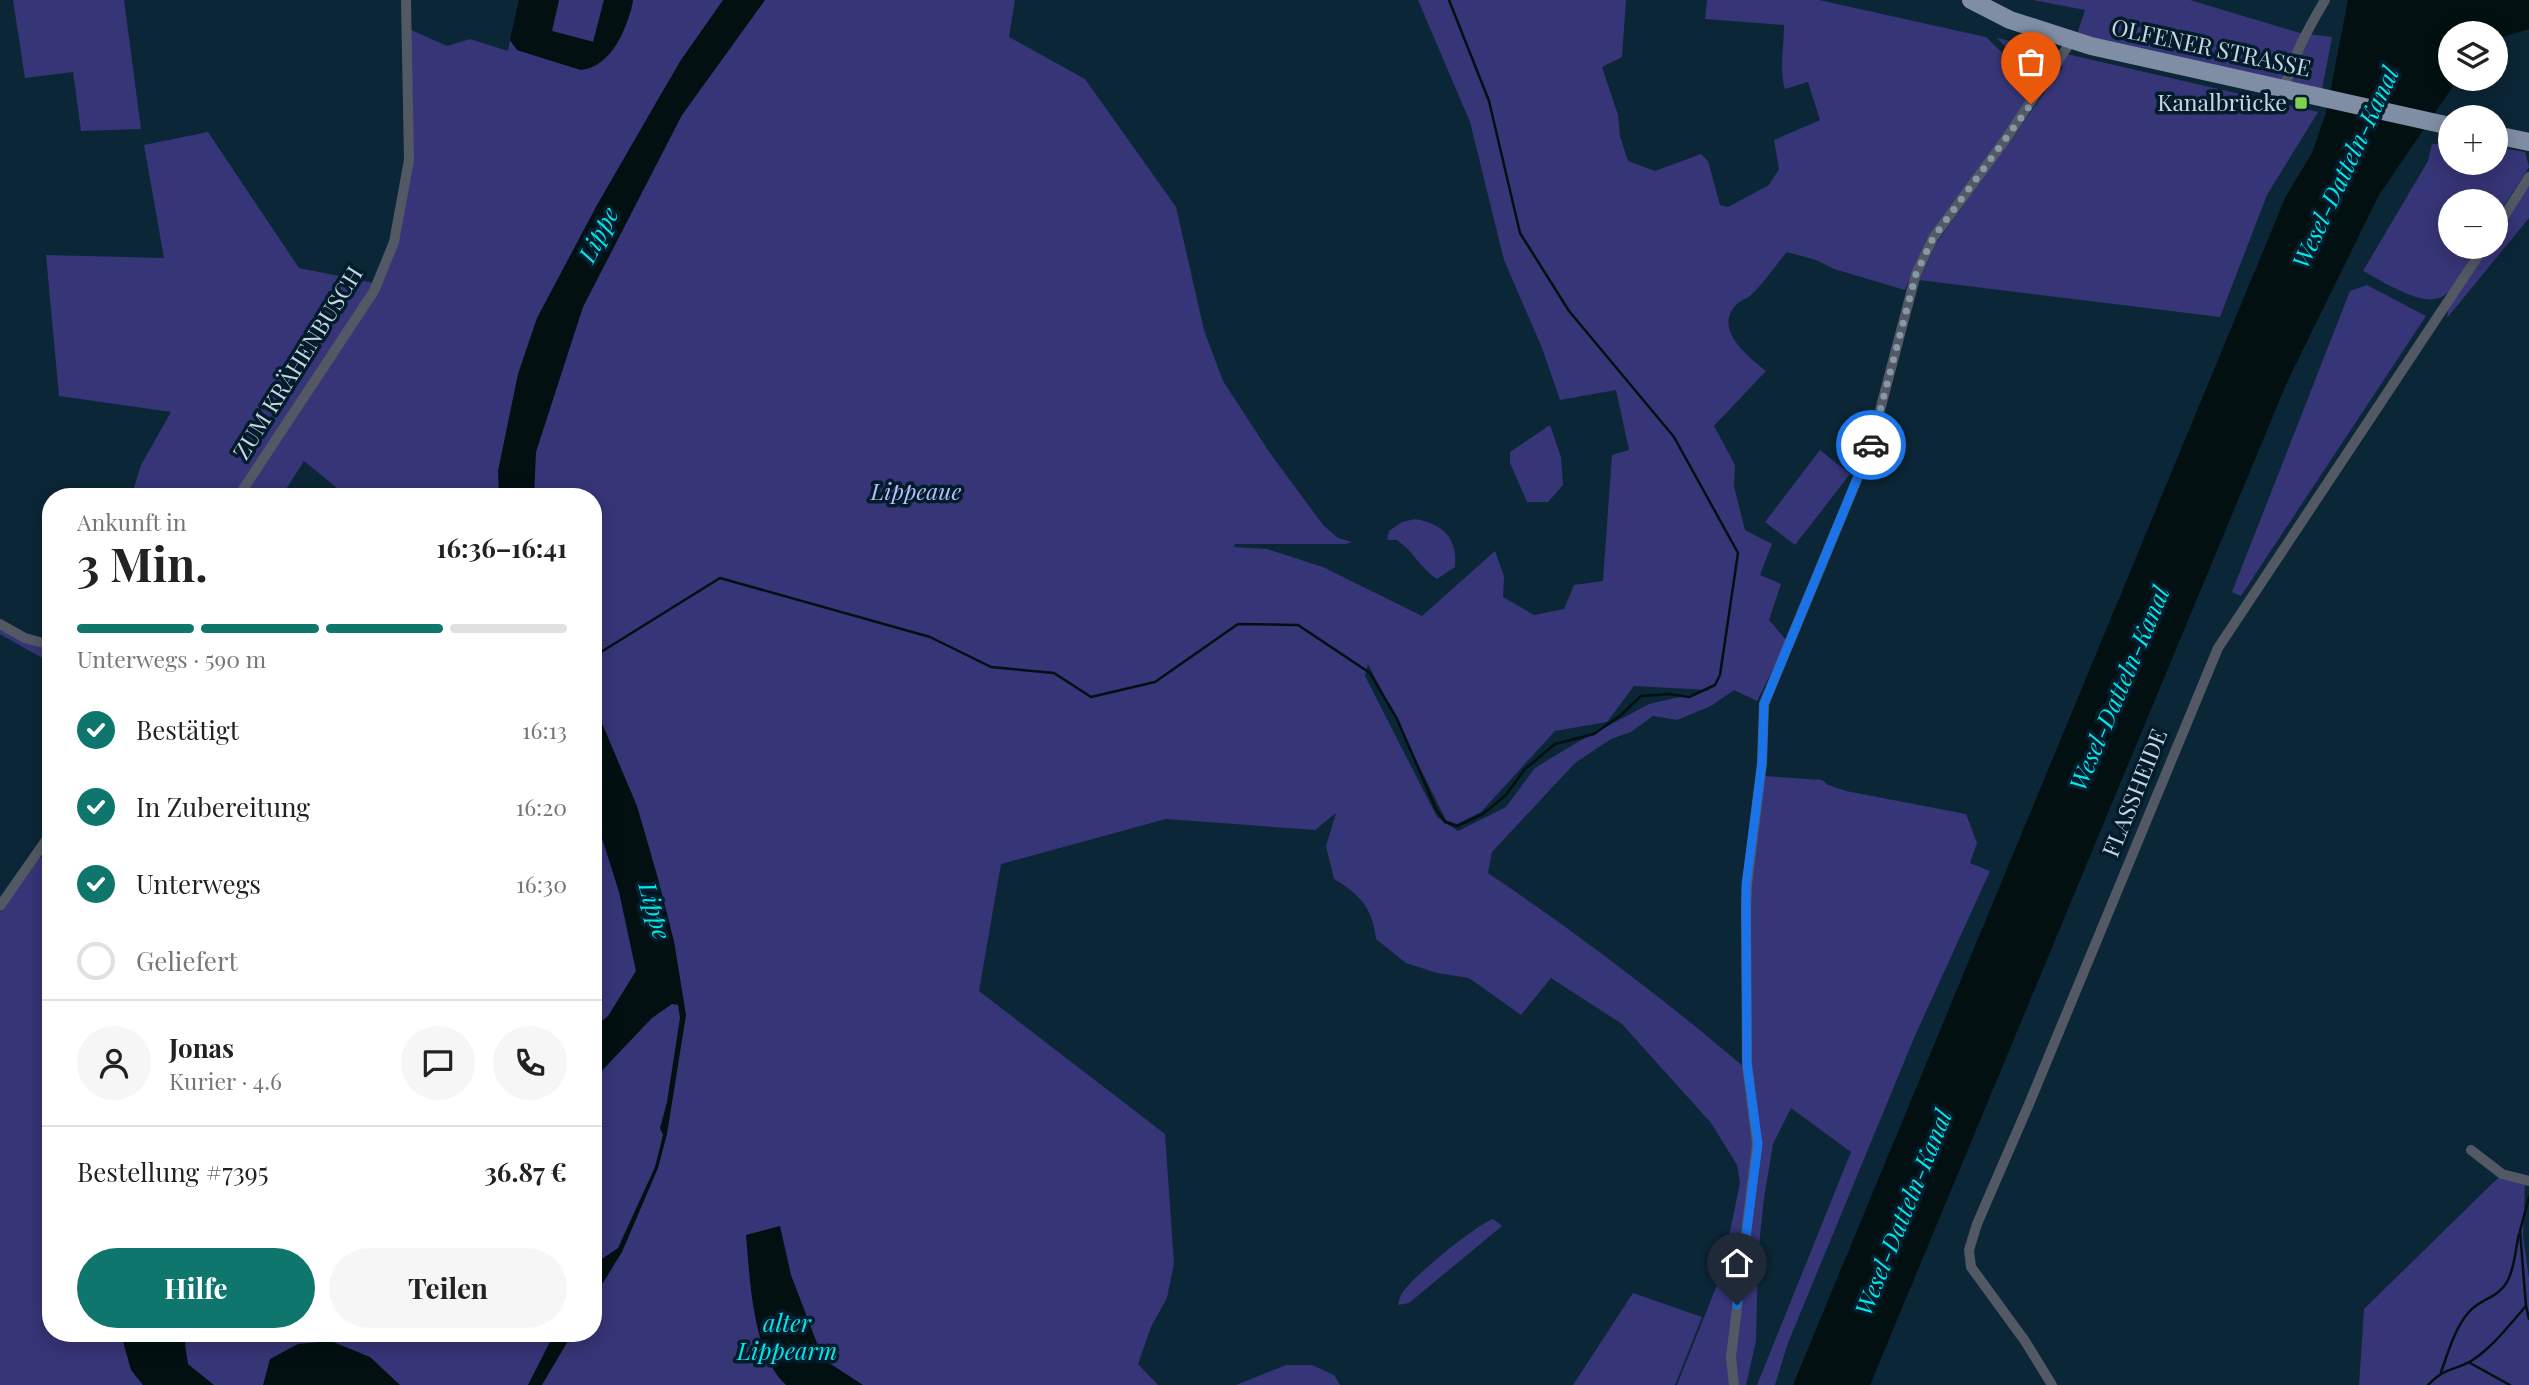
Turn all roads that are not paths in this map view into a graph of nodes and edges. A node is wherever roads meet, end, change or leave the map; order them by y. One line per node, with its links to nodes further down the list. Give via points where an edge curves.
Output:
1 (406, 0): 12 (street, ZUM KRÄHENBUSCH, via 409,160 394,242 374,291)
2 (1971, 0): 4 (main road, OLFENER STRASSE, via 2010,20)
3 (2325, 0): 5 (street, via 2301,41)
4 (2072, 40): 5 (main road, OLFENER STRASSE); 19 (street, via 1933,238 1916,274 1870,448 1764,704 1762,763 1746,885 1747,1064 1758,1144 1731,1357)
5 (2284, 89): 6 (main road, OLFENER STRASSE)
6 (2438, 124)
7 (2508, 138): 8 (main road)
8 (2529, 142)
9 (2529, 177): 10 (street)
10 (2508, 210)
11 (2476, 259): 20 (street, FLASSHEIDE, via 2218,648 1977,1224 1969,1250 1971,1267)
12 (244, 488)
13 (0, 624): 14 (street)
14 (42, 643)
15 (42, 846): 16 (street)
16 (0, 906)
17 (2472, 1150): 18 (street, via 2501,1174)
18 (2529, 1181)
19 (1734, 1385)
20 (2052, 1385)

